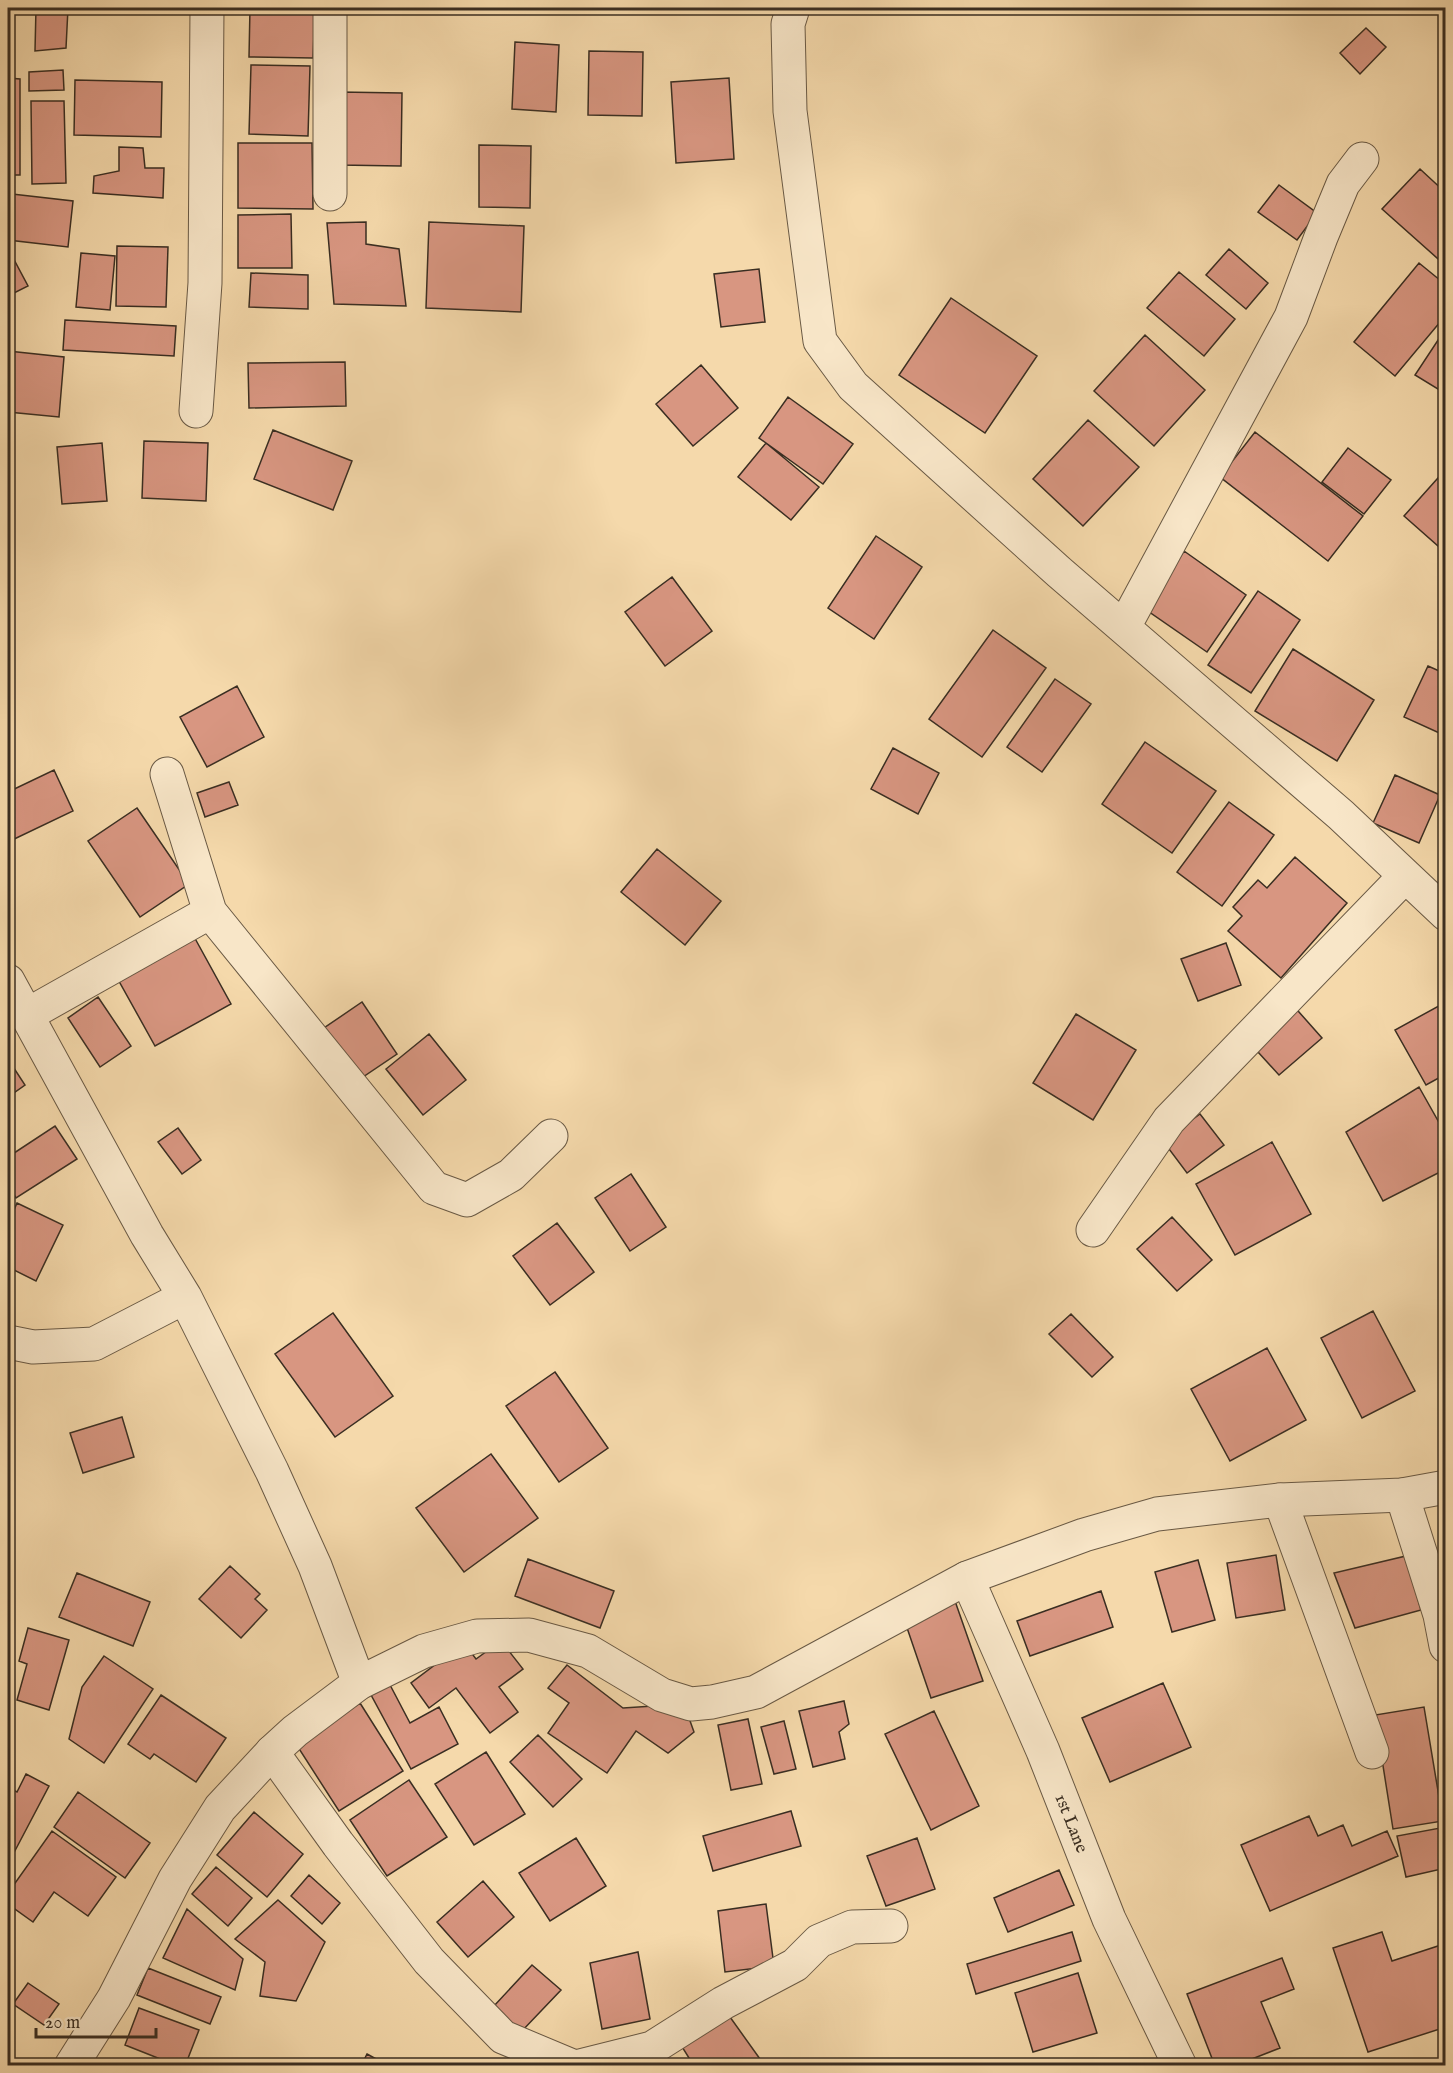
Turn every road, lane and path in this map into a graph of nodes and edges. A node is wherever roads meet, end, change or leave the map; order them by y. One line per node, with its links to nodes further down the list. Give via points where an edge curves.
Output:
1 (207, 8): 6 (street, via 205,283)
2 (330, 8): 5 (street)
3 (793, 8): 7 (street, via 788,24 790,111 820,341 854,386)
4 (1362, 159): 7 (street, via 1343,184 1291,318)
5 (330, 194)
6 (196, 411)
7 (1124, 627): 9 (street, via 1341,815)
8 (167, 774): 10 (street)
9 (1405, 876): 11 (street); 15 (street, via 1169,1120)
10 (210, 912): 13 (street); 14 (street, via 434,1188 467,1200 511,1175)
11 (1446, 914)
12 (8, 981): 13 (street)
13 (27, 1015): 16 (street, via 147,1235)
14 (551, 1136)
15 (1093, 1230)
16 (185, 1296): 17 (street, via 94,1344 33,1347); 23 (street, via 315,1566)
17 (8, 1342)
18 (1446, 1487): 19 (street)
19 (1402, 1496): 20 (street); 22 (street)
20 (1280, 1500): 21 (street, via 1157,1514 1084,1535); 25 (street)
21 (967, 1578): 23 (street, via 756,1692 712,1702 691,1704 662,1695 588,1651 529,1635 466,1639 424,1651); 30 (street, 1st Lane, via 1043,1751 1109,1919)
22 (1446, 1646)
23 (359, 1683): 24 (street)
24 (272, 1752): 27 (street, via 213,1818 175,1878 114,1998); 28 (street, via 429,1961 503,2037)
25 (1372, 1752)
26 (891, 1926): 29 (street, via 852,1928 819,1941 795,1965 723,2003 652,2048)
27 (71, 2066)
28 (572, 2066)
29 (580, 2066)
30 (1180, 2066)

